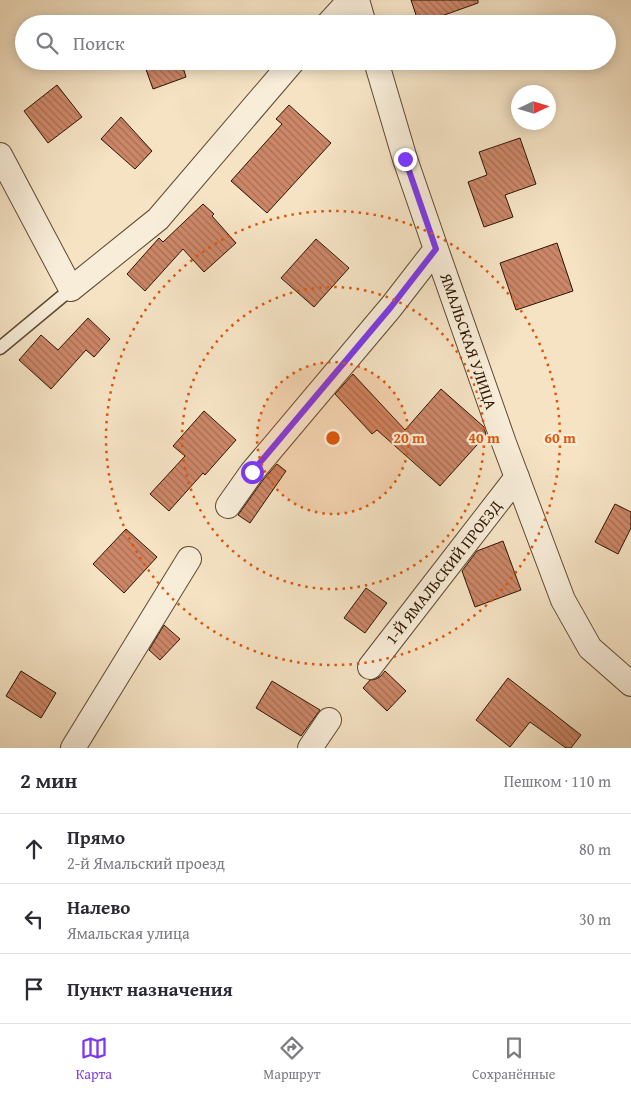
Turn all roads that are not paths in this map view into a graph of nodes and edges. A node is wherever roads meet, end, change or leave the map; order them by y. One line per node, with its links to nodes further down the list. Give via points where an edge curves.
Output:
1 (350, 0): 3 (street)
2 (357, 0): 4 (street)
3 (336, 15)
4 (361, 15)
5 (285, 70): 9 (street, via 158,219)
6 (379, 70): 8 (street, ЯМАЛЬСКАЯ УЛИЦА)
7 (0, 155): 9 (street)
8 (436, 249): 11 (street, ЯМАЛЬСКАЯ УЛИЦА); 12 (street, via 252,472)
9 (71, 289): 10 (lane)
10 (0, 348)
11 (517, 477): 14 (street, 1-Й ЯМАЛЬСКИЙ ПРОЕЗД); 15 (street, ЯМАЛЬСКАЯ УЛИЦА, via 562,600 590,648)
12 (228, 506)
13 (189, 559): 17 (street)
14 (370, 667)
15 (631, 684)
16 (329, 720): 18 (street)
17 (73, 748)
18 (310, 748)

